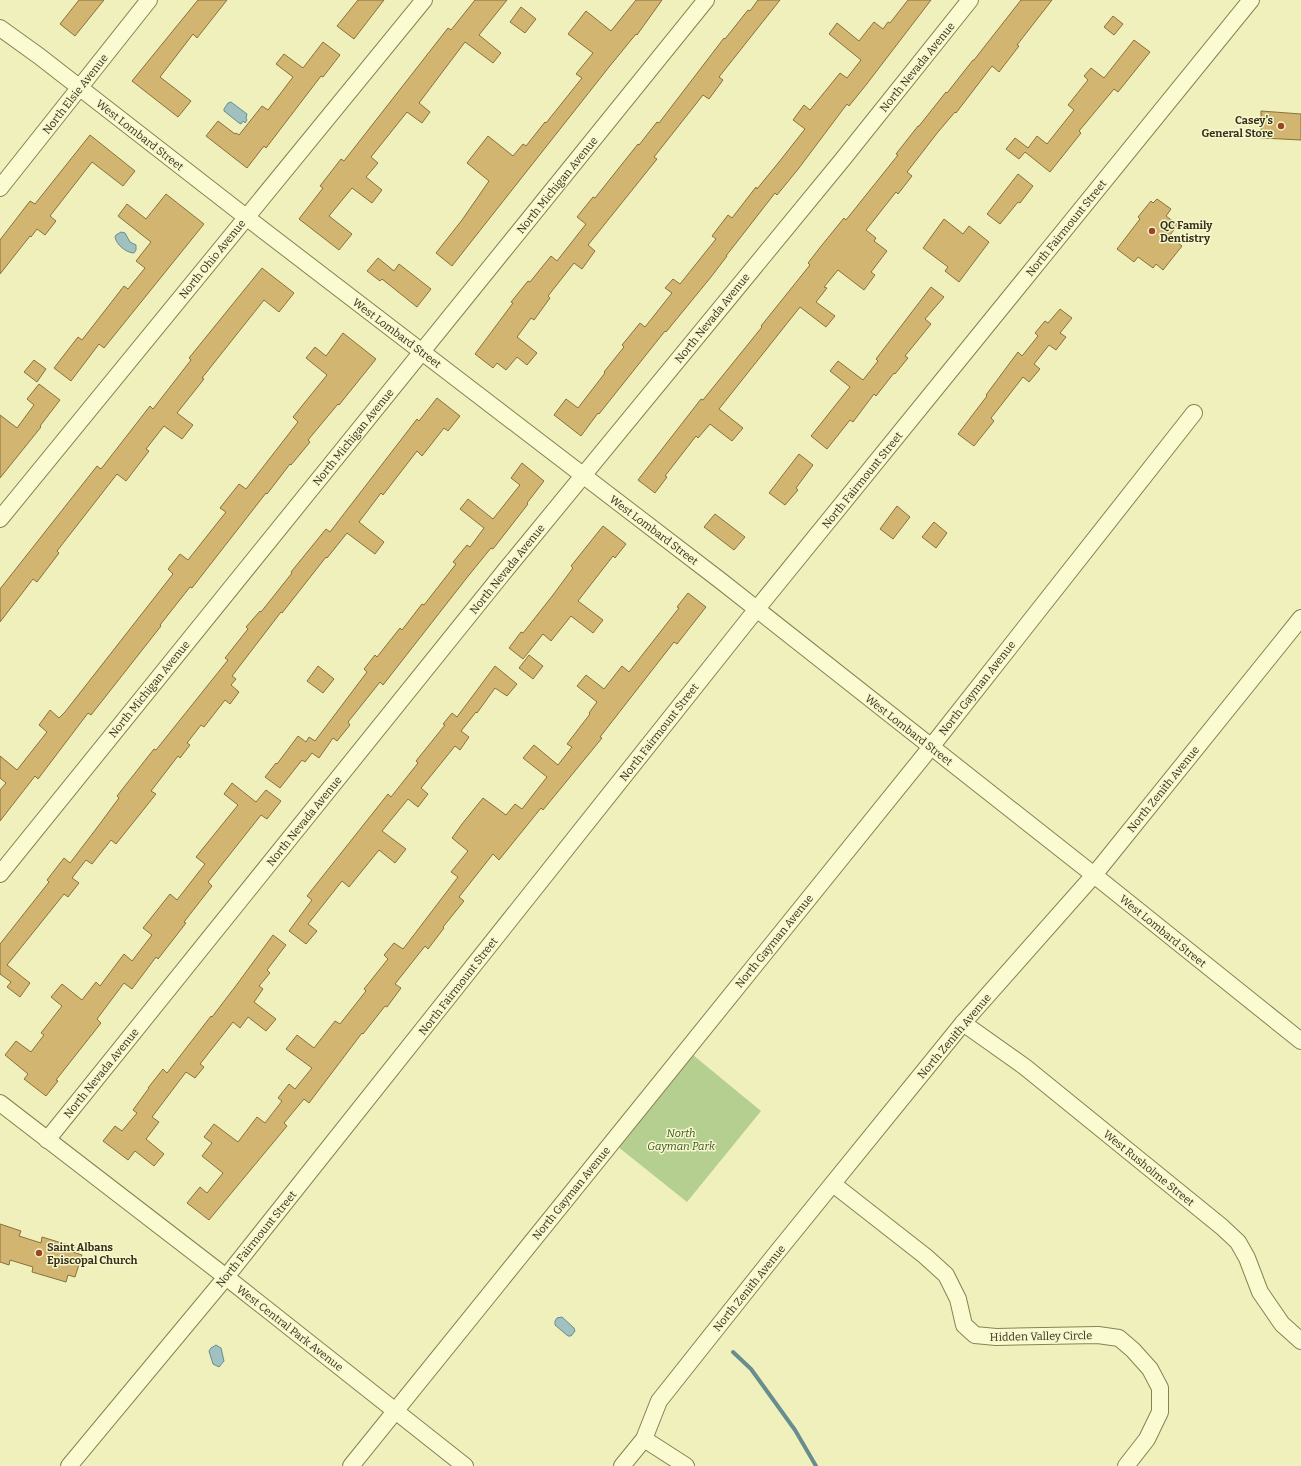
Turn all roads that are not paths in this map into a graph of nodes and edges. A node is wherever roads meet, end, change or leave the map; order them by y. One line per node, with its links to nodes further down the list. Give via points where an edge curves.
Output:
1 (149, 0): 7 (street, North Elsie Avenue)
2 (424, 0): 9 (street, North Ohio Avenue)
3 (706, 0): 10 (street, North Michigan Avenue)
4 (970, 0): 12 (street, North Nevada Avenue)
5 (1251, 0): 14 (street, North Fairmount Street)
6 (0, 28): 7 (street, West Lombard Street)
7 (80, 88): 8 (street, North Elsie Avenue); 9 (street, West Lombard Street)
8 (0, 188)
9 (246, 217): 10 (street, West Lombard Street); 13 (street, North Ohio Avenue)
10 (422, 352): 12 (street, West Lombard Street); 17 (street, North Michigan Avenue)
11 (1194, 413): 16 (street, North Gayman Avenue)
12 (583, 476): 14 (street, West Lombard Street); 22 (street, North Nevada Avenue)
13 (0, 519)
14 (756, 610): 16 (street, West Lombard Street); 24 (street, North Fairmount Street)
15 (1301, 618): 18 (street, North Zenith Avenue)
16 (930, 747): 18 (street, West Lombard Street); 26 (street, North Gayman Avenue)
17 (0, 874)
18 (1094, 875): 19 (street, North Zenith Avenue); 20 (street, West Lombard Street)
19 (963, 1023): 23 (street, North Zenith Avenue); 25 (street, West Rusholme Street, via 1024,1067 1238,1242 1260,1292 1282,1324)
20 (1301, 1041)
21 (0, 1104): 22 (street, West Central Park Avenue)
22 (47, 1140): 24 (street, West Central Park Avenue)
23 (833, 1184): 27 (street, North Zenith Avenue, via 660,1401); 33 (street, Hidden Valley Circle, via 946,1275 958,1299 964,1326 975,1335 996,1338 1098,1335 1119,1338 1133,1350 1150,1369 1160,1388 1160,1412 1147,1439)
24 (226, 1277): 26 (street, West Central Park Avenue); 28 (street, North Fairmount Street)
25 (1301, 1341)
26 (396, 1411): 29 (street, North Gayman Avenue); 30 (street, West Central Park Avenue)
27 (644, 1439): 31 (street, North Zenith Avenue); 32 (street)
28 (70, 1466)
29 (351, 1466)
30 (465, 1466)
31 (622, 1466)
32 (686, 1466)
33 (1126, 1466)

